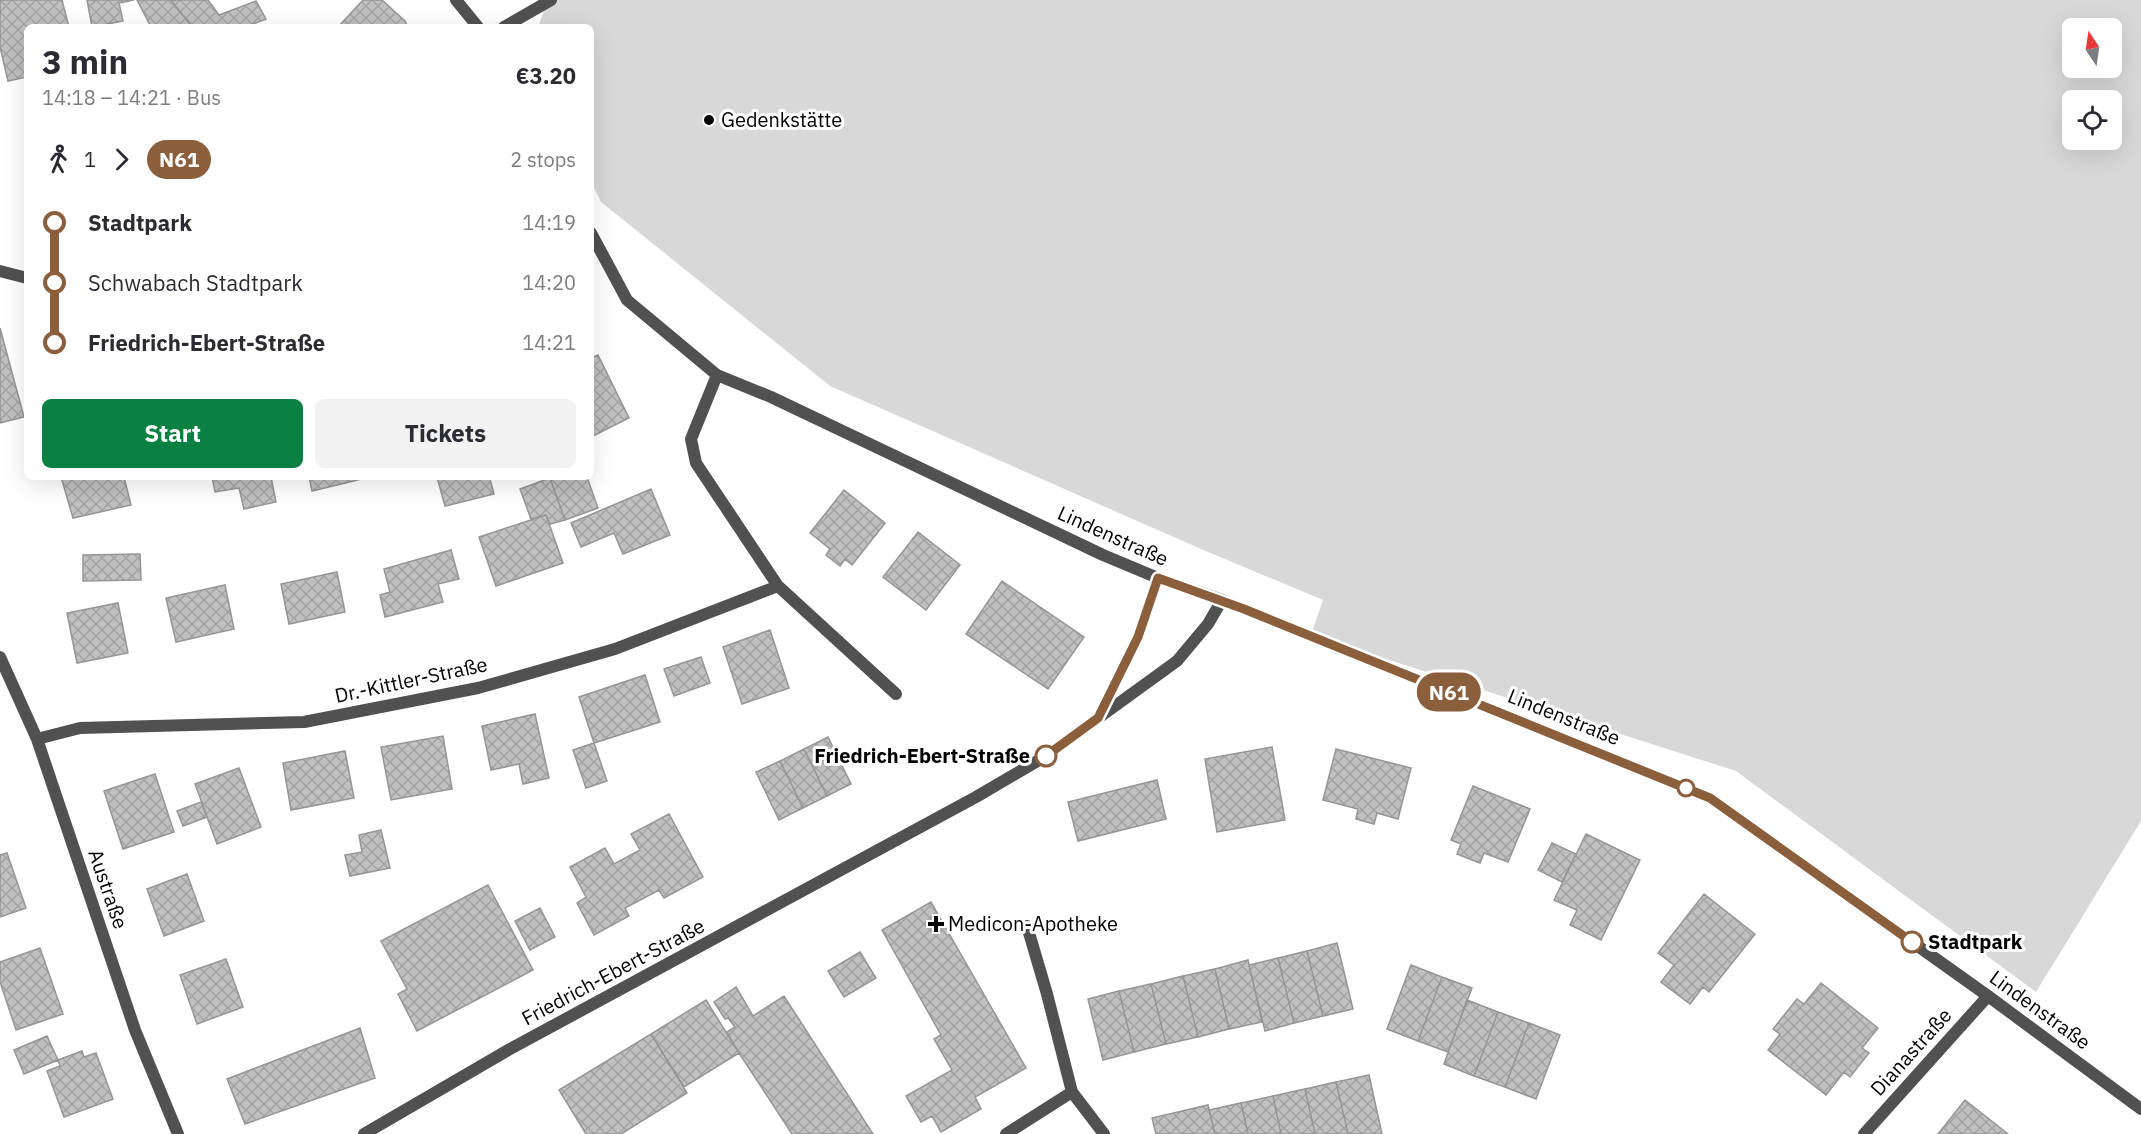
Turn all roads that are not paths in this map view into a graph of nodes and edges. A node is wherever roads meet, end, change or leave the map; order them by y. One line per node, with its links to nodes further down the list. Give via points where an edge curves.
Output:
1 (456, 0): 3 (street)
2 (551, 0): 4 (street)
3 (476, 24)
4 (509, 24)
5 (594, 239): 8 (street, Lindenstraße, via 627,300)
6 (0, 271): 7 (street)
7 (24, 277)
8 (717, 375): 9 (street, Lindenstraße); 10 (street, via 691,439 696,464)
9 (1158, 578): 11 (street, Lindenstraße); 14 (street, Friedrich-Ebert-Straße, via 1138,637)
10 (778, 586): 13 (street); 15 (street, Dr.-Kittler-Straße, via 615,649 467,690 304,722 80,728)
11 (1222, 600): 14 (street, Friedrich-Ebert-Straße, via 1177,661); 17 (street, Lindenstraße, via 1710,798)
12 (0, 657): 15 (street, Austraße)
13 (896, 694)
14 (1098, 718): 21 (street, Friedrich-Ebert-Straße, via 1046,756 976,797 510,1049)
15 (37, 739): 20 (street, Austraße, via 135,1030)
16 (1027, 926): 18 (street)
17 (1988, 996): 19 (street, Lindenstraße); 24 (street, Dianastraße)
18 (1072, 1092): 22 (street); 23 (street)
19 (2141, 1109)
20 (178, 1134)
21 (364, 1134)
22 (1006, 1134)
23 (1104, 1134)
24 (1864, 1134)

